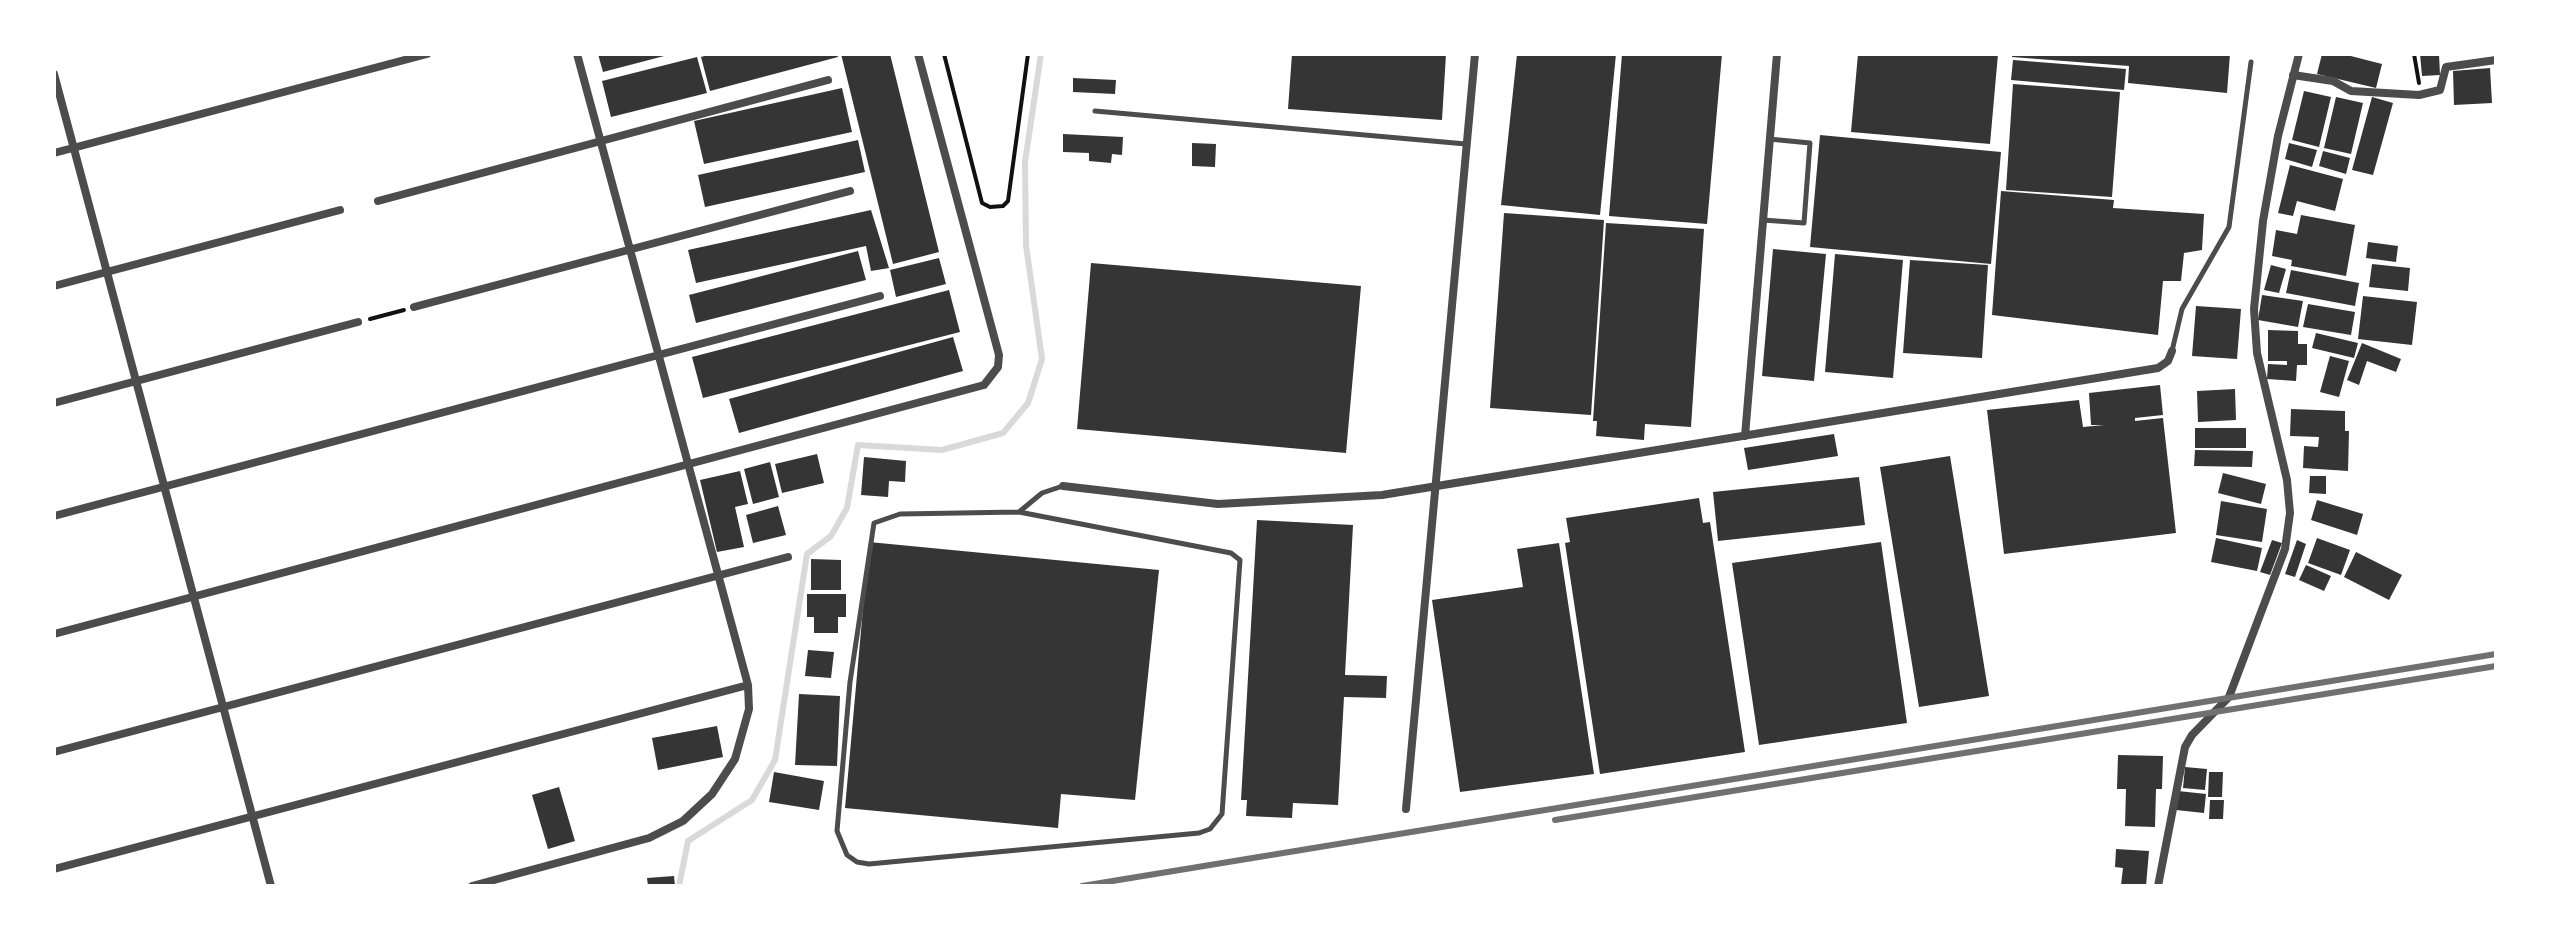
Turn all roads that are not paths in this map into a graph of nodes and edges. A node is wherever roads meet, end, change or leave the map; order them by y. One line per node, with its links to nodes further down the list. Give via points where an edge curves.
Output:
1 (427, 54): 16 (street)
2 (577, 54): 14 (street)
3 (918, 54): 33 (street, via 999,355 993,377 973,390)
4 (1475, 54): 15 (street)
5 (1777, 54): 13 (street)
6 (2299, 54): 10 (street)
7 (2496, 60): 10 (street, via 2446,67 2440,90 2419,95 2351,91 2333,81)
8 (2251, 62): 28 (lane, via 2229,227 2182,309)
9 (54, 74): 16 (street)
10 (2293, 75): 51 (street, via 2263,221 2253,323 2285,465 2290,513 2280,566 2229,697 2185,747)
11 (828, 80): 14 (street)
12 (1095, 111): 15 (lane)
13 (1769, 139): 21 (street); 21 (lane, via 1810,143 1804,223)
14 (601, 141): 19 (street); 22 (street)
15 (1466, 144): 36 (street)
16 (74, 148): 17 (street); 23 (street)
17 (54, 153)
18 (850, 191): 22 (street)
19 (378, 201)
20 (340, 210): 23 (street)
21 (1762, 219): 32 (street)
22 (630, 249): 26 (street); 29 (street)
23 (107, 272): 24 (street); 30 (street)
24 (54, 286)
25 (880, 296): 29 (street)
26 (414, 307)
27 (358, 322): 30 (street)
28 (2172, 351): 32 (street, via 2158,368)
29 (658, 355): 33 (street); 34 (street)
30 (136, 381): 31 (street); 34 (street)
31 (54, 403)
32 (1745, 436): 36 (street)
33 (688, 465): 40 (street); 41 (street)
34 (164, 486): 38 (street); 41 (street)
35 (1063, 486): 36 (street, via 1218,504); 37 (lane, via 1042,493)
36 (1436, 487): 46 (street)
37 (1019, 512): 37 (lane, via 1231,553 1240,560 1222,814 1199,833 857,862 847,855 837,831 870,530 890,515)
38 (54, 516)
39 (788, 557): 40 (street)
40 (718, 576): 43 (street); 44 (street)
41 (194, 597): 42 (street); 44 (street)
42 (54, 634)
43 (748, 685): 47 (street); 50 (street, via 749,709 735,759 712,794 683,821 649,838)
44 (223, 707): 45 (street); 47 (street)
45 (54, 752)
46 (1406, 809)
47 (253, 817): 48 (street); 49 (street)
48 (54, 869)
49 (271, 886)
50 (472, 886)
51 (2158, 886)

